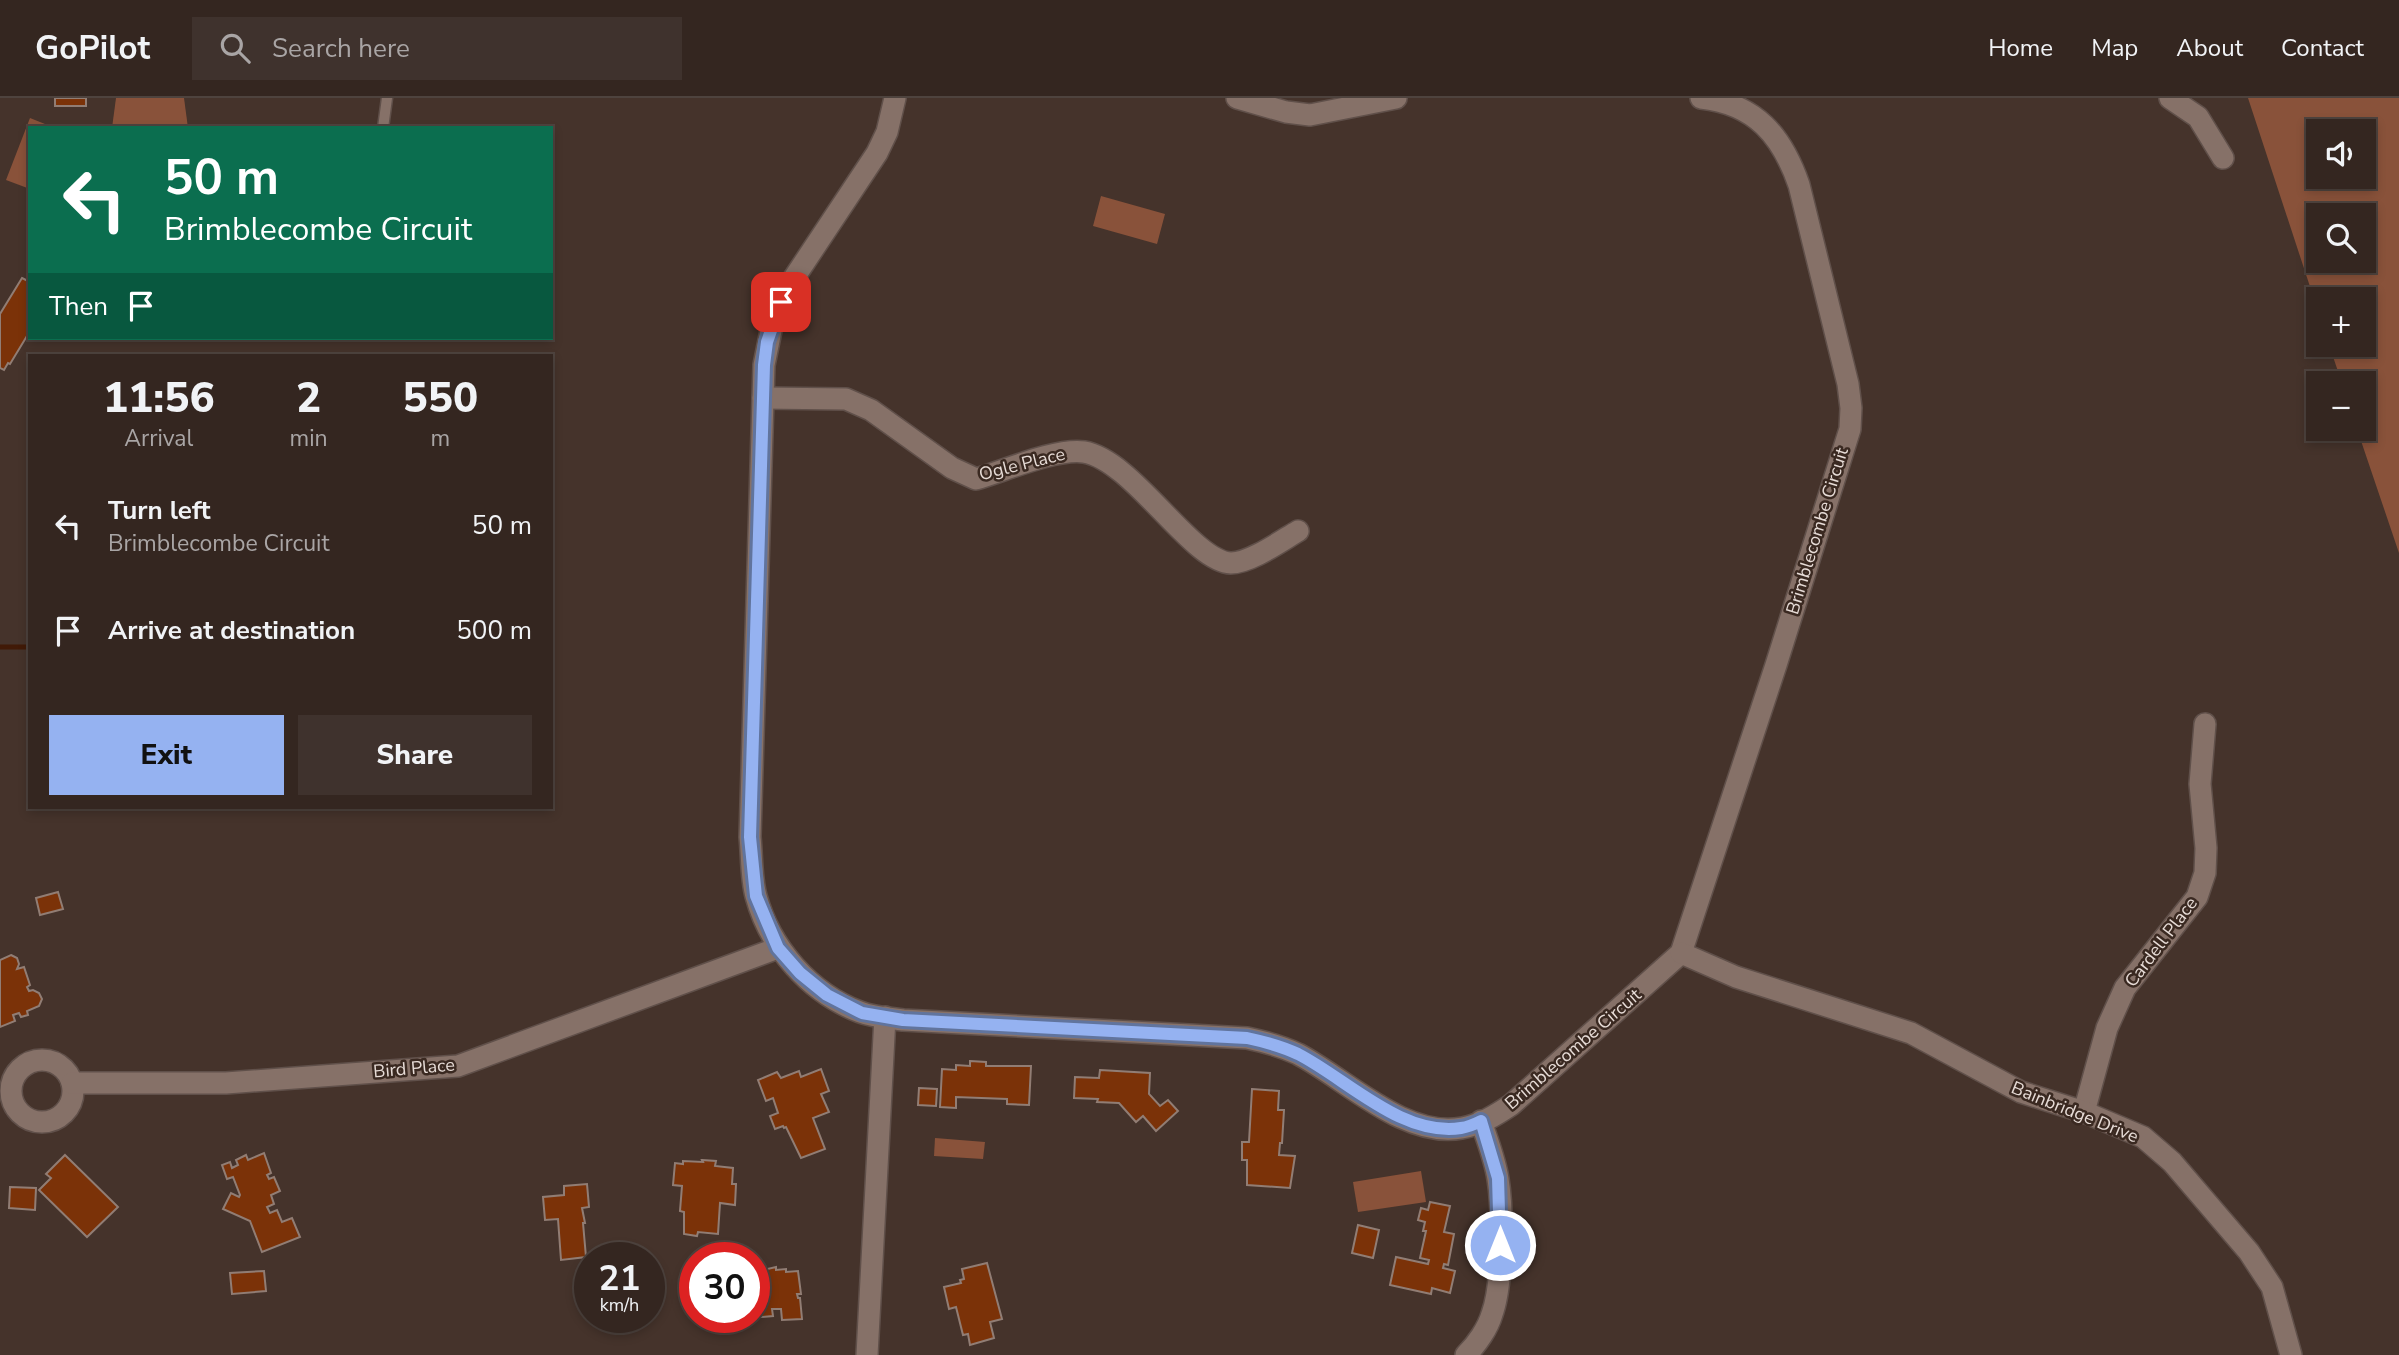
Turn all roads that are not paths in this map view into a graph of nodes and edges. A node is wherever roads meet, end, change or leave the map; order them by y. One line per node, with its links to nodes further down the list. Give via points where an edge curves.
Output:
1 (387, 98): 8 (lane)
2 (895, 98): 10 (street, Brimblecombe Circuit, via 877,153 788,287 774,317)
3 (1237, 98): 4 (street, via 1310,115)
4 (1396, 98)
5 (1701, 98): 7 (street, Brimblecombe Circuit)
6 (2170, 98): 9 (street, via 2198,117)
7 (1753, 106): 14 (street, Brimblecombe Circuit, via 1790,158 1799,185 1848,384 1850,429)
8 (383, 126)
9 (2223, 158)
10 (763, 398): 11 (street, Ogle Place, via 846,399 871,410 952,468 976,479 1062,452 1101,456 1206,550 1231,563 1252,557); 13 (street, Brimblecombe Circuit, via 750,837 756,896)
11 (1298, 531)
12 (2206, 724): 17 (street, Cardell Place, via 2200,784 2205,873 2197,897 2125,988 2107,1028)
13 (778, 948): 15 (street, Brimblecombe Circuit, via 827,995 862,1013); 16 (street, Bird Place, via 458,1066 226,1083)
14 (1681, 953): 17 (street, Bainbridge Drive, via 1736,977 1911,1034 2021,1092); 18 (street, Brimblecombe Circuit, via 1511,1105)
15 (885, 1017): 18 (street, Brimblecombe Circuit, via 1247,1038 1275,1043 1301,1056 1414,1122 1462,1128); 19 (street)
16 (72, 1083)
17 (2084, 1112): 21 (street, Bainbridge Drive, via 2143,1137 2172,1162 2249,1252 2272,1287)
18 (1481, 1121): 20 (street, via 1498,1178 1498,1282 1492,1314)
19 (867, 1355)
20 (1466, 1355)
21 (2291, 1355)

